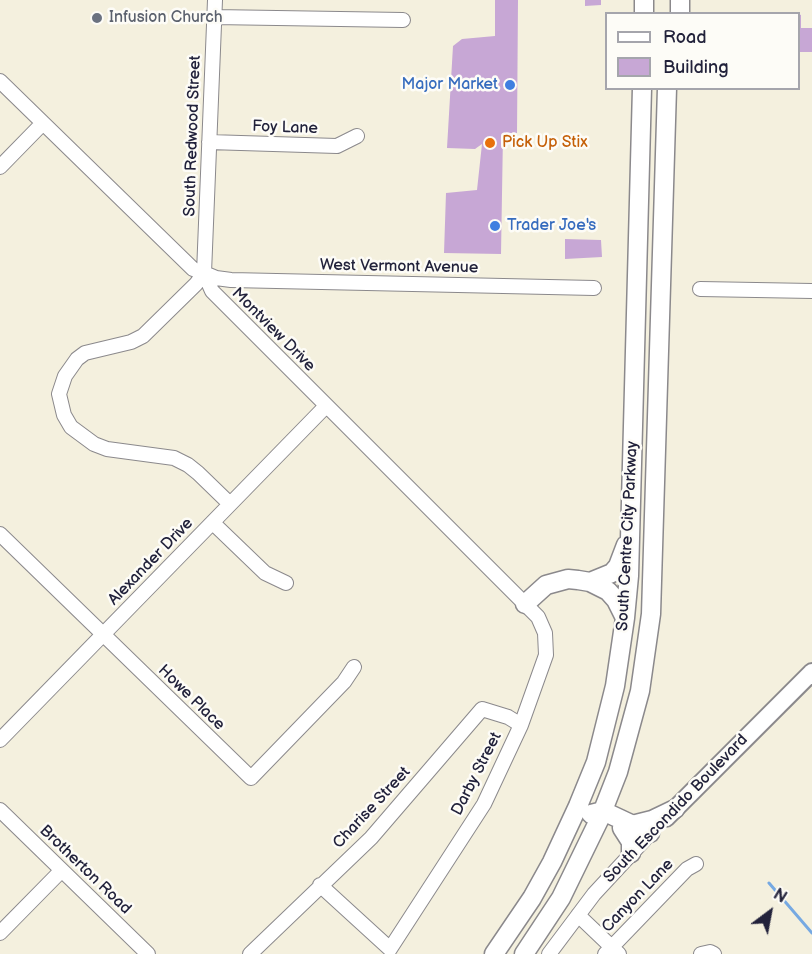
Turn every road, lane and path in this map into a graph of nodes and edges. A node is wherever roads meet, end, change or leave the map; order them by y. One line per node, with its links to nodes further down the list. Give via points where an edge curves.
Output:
1 (214, 0): 2 (street, South Redwood Street)
2 (214, 17): 3 (street); 9 (street, South Redwood Street)
3 (403, 20)
4 (0, 81): 7 (street, Montview Drive)
5 (642, 90): 18 (highway, South Centre City Parkway)
6 (668, 93): 30 (highway, South Centre City Parkway, via 651,614 640,691)
7 (43, 123): 10 (street); 11 (street, Montview Drive, via 193,269)
8 (357, 136): 9 (street, Foy Lane, via 337,146)
9 (209, 142): 11 (street, South Redwood Street)
10 (0, 167)
11 (204, 273): 12 (street, West Vermont Avenue, via 231,280); 15 (street, Montview Drive, via 212,291); 16 (street, via 142,336 77,359 59,394 71,427 94,444 174,458 193,469)
12 (594, 288)
13 (700, 289): 14 (street)
14 (812, 291)
15 (326, 406): 16 (street, Alexander Drive); 22 (street, Montview Drive)
16 (230, 504): 17 (street, Alexander Drive)
17 (213, 523): 21 (street, via 266,573); 24 (street, Alexander Drive)
18 (630, 533): 20 (highway, via 618,566 612,573); 23 (highway, South Centre City Parkway)
19 (0, 534): 24 (street, Howe Place)
20 (590, 582): 22 (highway, via 568,579 552,583); 23 (highway, via 608,591)
21 (286, 583)
22 (525, 604): 27 (street, Darby Street, via 538,617 545,633 546,655)
23 (625, 618): 29 (highway, South Centre City Parkway, via 615,686)
24 (102, 635): 25 (street, Howe Place, via 251,778); 28 (street, Alexander Drive)
25 (354, 667)
26 (812, 672): 31 (main road, South Escondido Boulevard)
27 (521, 725): 39 (street, Charise Street, via 482,709 371,838); 39 (street, Darby Street, via 484,804 390,949)
28 (0, 740)
29 (600, 748): 33 (highway, via 604,758 591,802); 40 (highway, South Centre City Parkway, via 578,806)
30 (618, 772): 33 (highway, South Centre City Parkway); 34 (highway, via 619,803)
31 (675, 809): 34 (highway, via 652,820); 35 (main road, South Escondido Boulevard)
32 (0, 810): 38 (street, Brotherton Road)
33 (600, 814): 34 (highway); 40 (highway, via 582,820 553,872); 47 (highway, South Centre City Parkway, via 561,898)
34 (627, 825): 35 (highway); 36 (highway)
35 (647, 836): 36 (street, South Escondido Boulevard)
36 (631, 853): 41 (street, South Escondido Boulevard)
37 (696, 864): 43 (street, Canyon Lane, via 687,869)
38 (61, 871): 42 (street); 44 (street, Brotherton Road)
39 (320, 885): 45 (street, Charise Street)
40 (532, 898): 46 (highway, South Centre City Parkway)
41 (578, 915): 43 (street); 48 (street, South Escondido Boulevard)
42 (0, 933)
43 (612, 952)
44 (148, 954)
45 (250, 954)
46 (494, 954)
47 (524, 954)
48 (549, 954)

